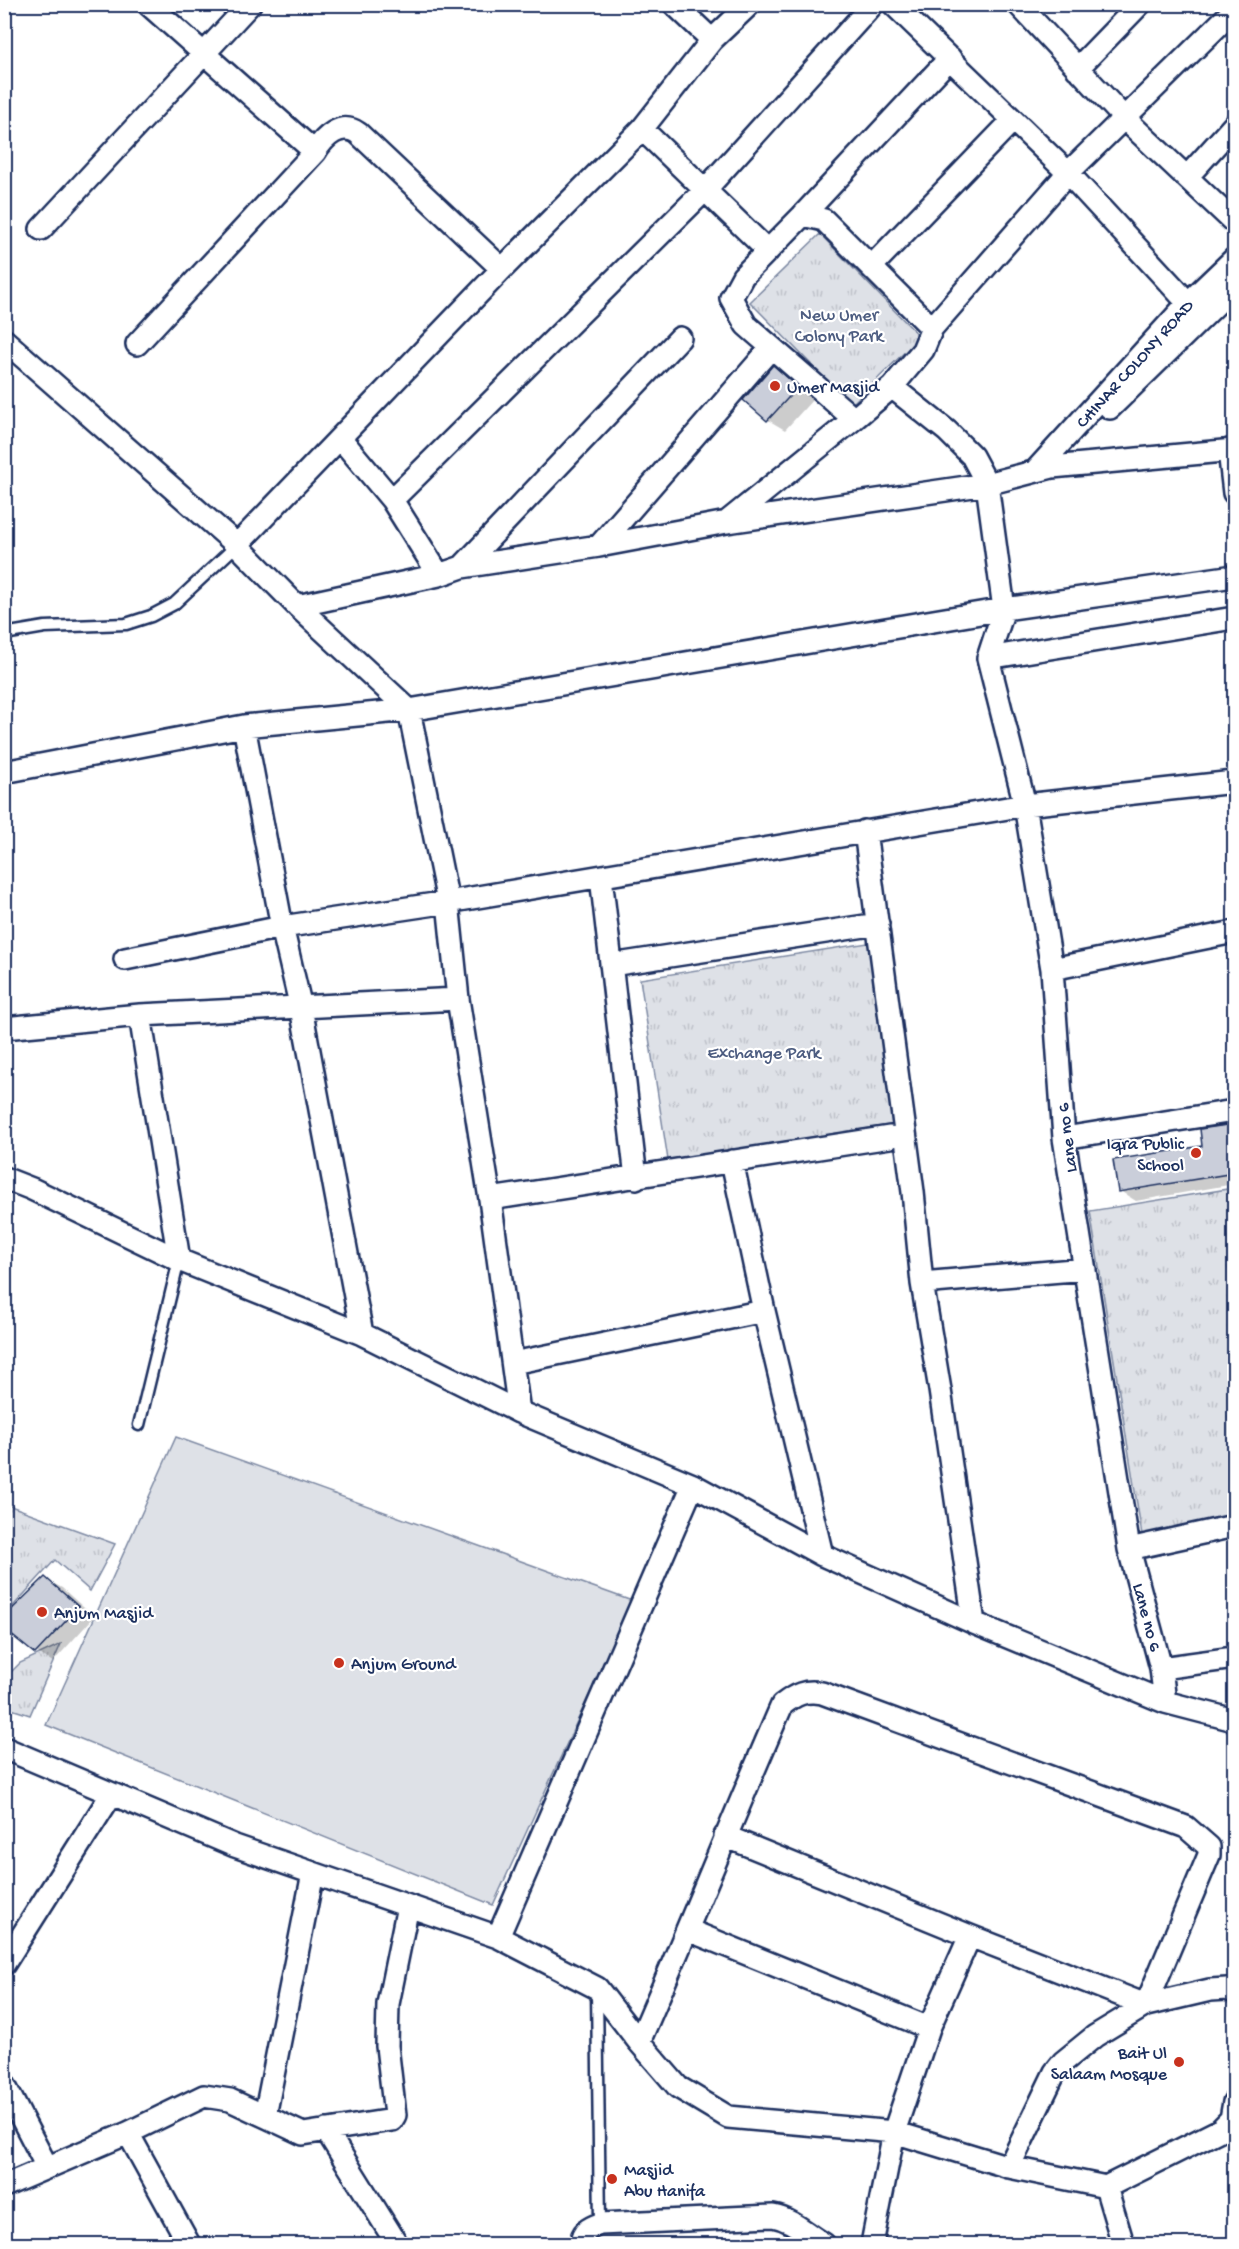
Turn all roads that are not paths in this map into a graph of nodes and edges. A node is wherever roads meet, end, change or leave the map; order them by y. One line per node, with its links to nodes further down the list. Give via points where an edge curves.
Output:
1 (148, 4): 10 (street)
2 (250, 4): 12 (street)
3 (674, 4): 11 (street)
4 (750, 4): 11 (street)
5 (873, 4): 22 (street)
6 (893, 4): 13 (street)
7 (1140, 4): 14 (street)
8 (1021, 5): 14 (street)
9 (1234, 10): 15 (street)
10 (167, 13): 12 (street)
11 (712, 40): 18 (street)
12 (204, 55): 19 (street); 25 (street)
13 (950, 58): 16 (street); 23 (street)
14 (1077, 69): 15 (street)
15 (1125, 118): 20 (street); 21 (street)
16 (1013, 120): 20 (street); 28 (street)
17 (1234, 125): 21 (street)
18 (642, 129): 22 (street); 29 (street)
19 (315, 152): 29 (street, via 322,141 344,127 351,128); 35 (street)
20 (1068, 173): 31 (street); 32 (street)
21 (1187, 177): 24 (street)
22 (706, 189): 26 (street); 44 (street)
23 (803, 215): 26 (street); 28 (street, via 824,220)
24 (1234, 222)
25 (41, 229)
26 (768, 251): 36 (street, via 742,276 731,298 746,325)
27 (1234, 259): 31 (street, CHINAR COLONY ROAD)
28 (871, 267): 32 (street)
29 (502, 269): 39 (street)
30 (1234, 287): 31 (street, CHINAR COLONY ROAD)
31 (1195, 311): 41 (street, CHINAR COLONY ROAD)
32 (932, 328): 37 (street, via 923,350)
33 (680, 338): 48 (street)
34 (4, 340): 46 (street)
35 (137, 344)
36 (771, 348): 38 (street); 47 (street)
37 (892, 387): 38 (street); 42 (street, via 972,456)
38 (854, 419): 45 (street)
39 (341, 439): 44 (street); 46 (street)
40 (1232, 450): 41 (street); 43 (street)
41 (1044, 469): 42 (street)
42 (987, 484): 45 (street); 52 (street)
43 (1234, 493)
44 (392, 500): 49 (street)
45 (727, 522): 47 (street)
46 (237, 545): 51 (street); 54 (lane, via 174,603 151,616 126,624 45,627)
47 (599, 546): 48 (street)
48 (462, 567): 49 (street)
49 (439, 575): 51 (street)
50 (1234, 576): 52 (street)
51 (297, 606): 56 (street)
52 (1004, 609): 55 (street); 56 (street)
53 (1234, 618): 55 (street)
54 (4, 634)
55 (988, 658): 60 (street, Lane no 6)
56 (409, 710): 57 (street); 63 (street)
57 (244, 726): 58 (street); 65 (street)
58 (4, 772)
59 (1234, 782): 60 (street)
60 (1025, 805): 61 (street); 69 (street, Lane no 6)
61 (865, 831): 62 (street); 64 (street)
62 (601, 877): 63 (street); 68 (street)
63 (448, 902): 65 (street); 70 (street)
64 (878, 924): 68 (street); 83 (street)
65 (282, 927): 67 (street); 71 (street)
66 (1234, 932): 69 (street)
67 (125, 959)
68 (611, 965): 79 (street)
69 (1052, 969): 76 (street, Lane no 6)
70 (458, 999): 71 (street); 80 (street)
71 (301, 1008): 72 (street); 85 (street)
72 (140, 1015): 73 (street); 81 (street)
73 (4, 1028)
74 (1234, 1111): 76 (street)
75 (890, 1137): 77 (street)
76 (1064, 1138): 82 (street, Lane no 6)
77 (732, 1161): 79 (street); 84 (street)
78 (4, 1178): 81 (street)
79 (636, 1178): 80 (street)
80 (490, 1199): 86 (street)
81 (178, 1260): 85 (street); 88 (lane)
82 (1085, 1269): 83 (street); 91 (street, Lane no 6)
83 (922, 1283): 93 (street)
84 (764, 1311): 86 (street); 92 (street)
85 (362, 1334): 87 (street)
86 (513, 1364): 87 (street)
87 (519, 1412): 89 (street)
88 (140, 1425)
89 (693, 1485): 92 (street); 105 (street)
90 (1234, 1526): 91 (street)
91 (1129, 1549): 95 (street, Lane no 6)
92 (822, 1554): 93 (street)
93 (974, 1623): 96 (street)
94 (1234, 1658): 95 (street)
95 (1161, 1668): 96 (street, Lane no 6)
96 (1165, 1702): 97 (street)
97 (1234, 1720)
98 (4, 1748): 99 (street)
99 (111, 1795): 101 (street); 106 (street)
100 (725, 1836): 103 (street); 104 (street); 109 (street, via 782,1705 809,1691 1186,1827 1209,1847 1209,1855)
101 (313, 1873): 102 (street); 114 (street)
102 (408, 1906): 105 (street); 115 (street, via 388,2004 387,2046 394,2118)
103 (688, 1930): 110 (street); 111 (street)
104 (970, 1936): 109 (street); 110 (street)
105 (498, 1937): 107 (street)
106 (4, 1964)
107 (597, 1988): 111 (street); 122 (lane)
108 (1234, 1992): 109 (street, via 1210,1990)
109 (1146, 2005): 119 (street, via 1095,2036 1063,2062)
110 (929, 2028): 116 (street)
111 (639, 2042): 116 (street, via 678,2087 728,2116)
112 (4, 2084): 118 (street)
113 (1234, 2102): 121 (street, via 1230,2119 1220,2130)
114 (265, 2116): 115 (street, via 303,2134); 117 (street, via 230,2100 204,2096)
115 (326, 2130): 124 (street)
116 (894, 2132): 119 (street); 127 (street)
117 (128, 2133): 118 (street); 123 (street)
118 (47, 2167): 120 (street)
119 (1010, 2167): 121 (street)
120 (4, 2186)
121 (1106, 2187): 128 (street)
122 (600, 2224): 125 (street, via 583,2233); 126 (street, via 773,2216 796,2224)
123 (189, 2244)
124 (397, 2244)
125 (581, 2244)
126 (824, 2244)
127 (872, 2244)
128 (1123, 2244)

